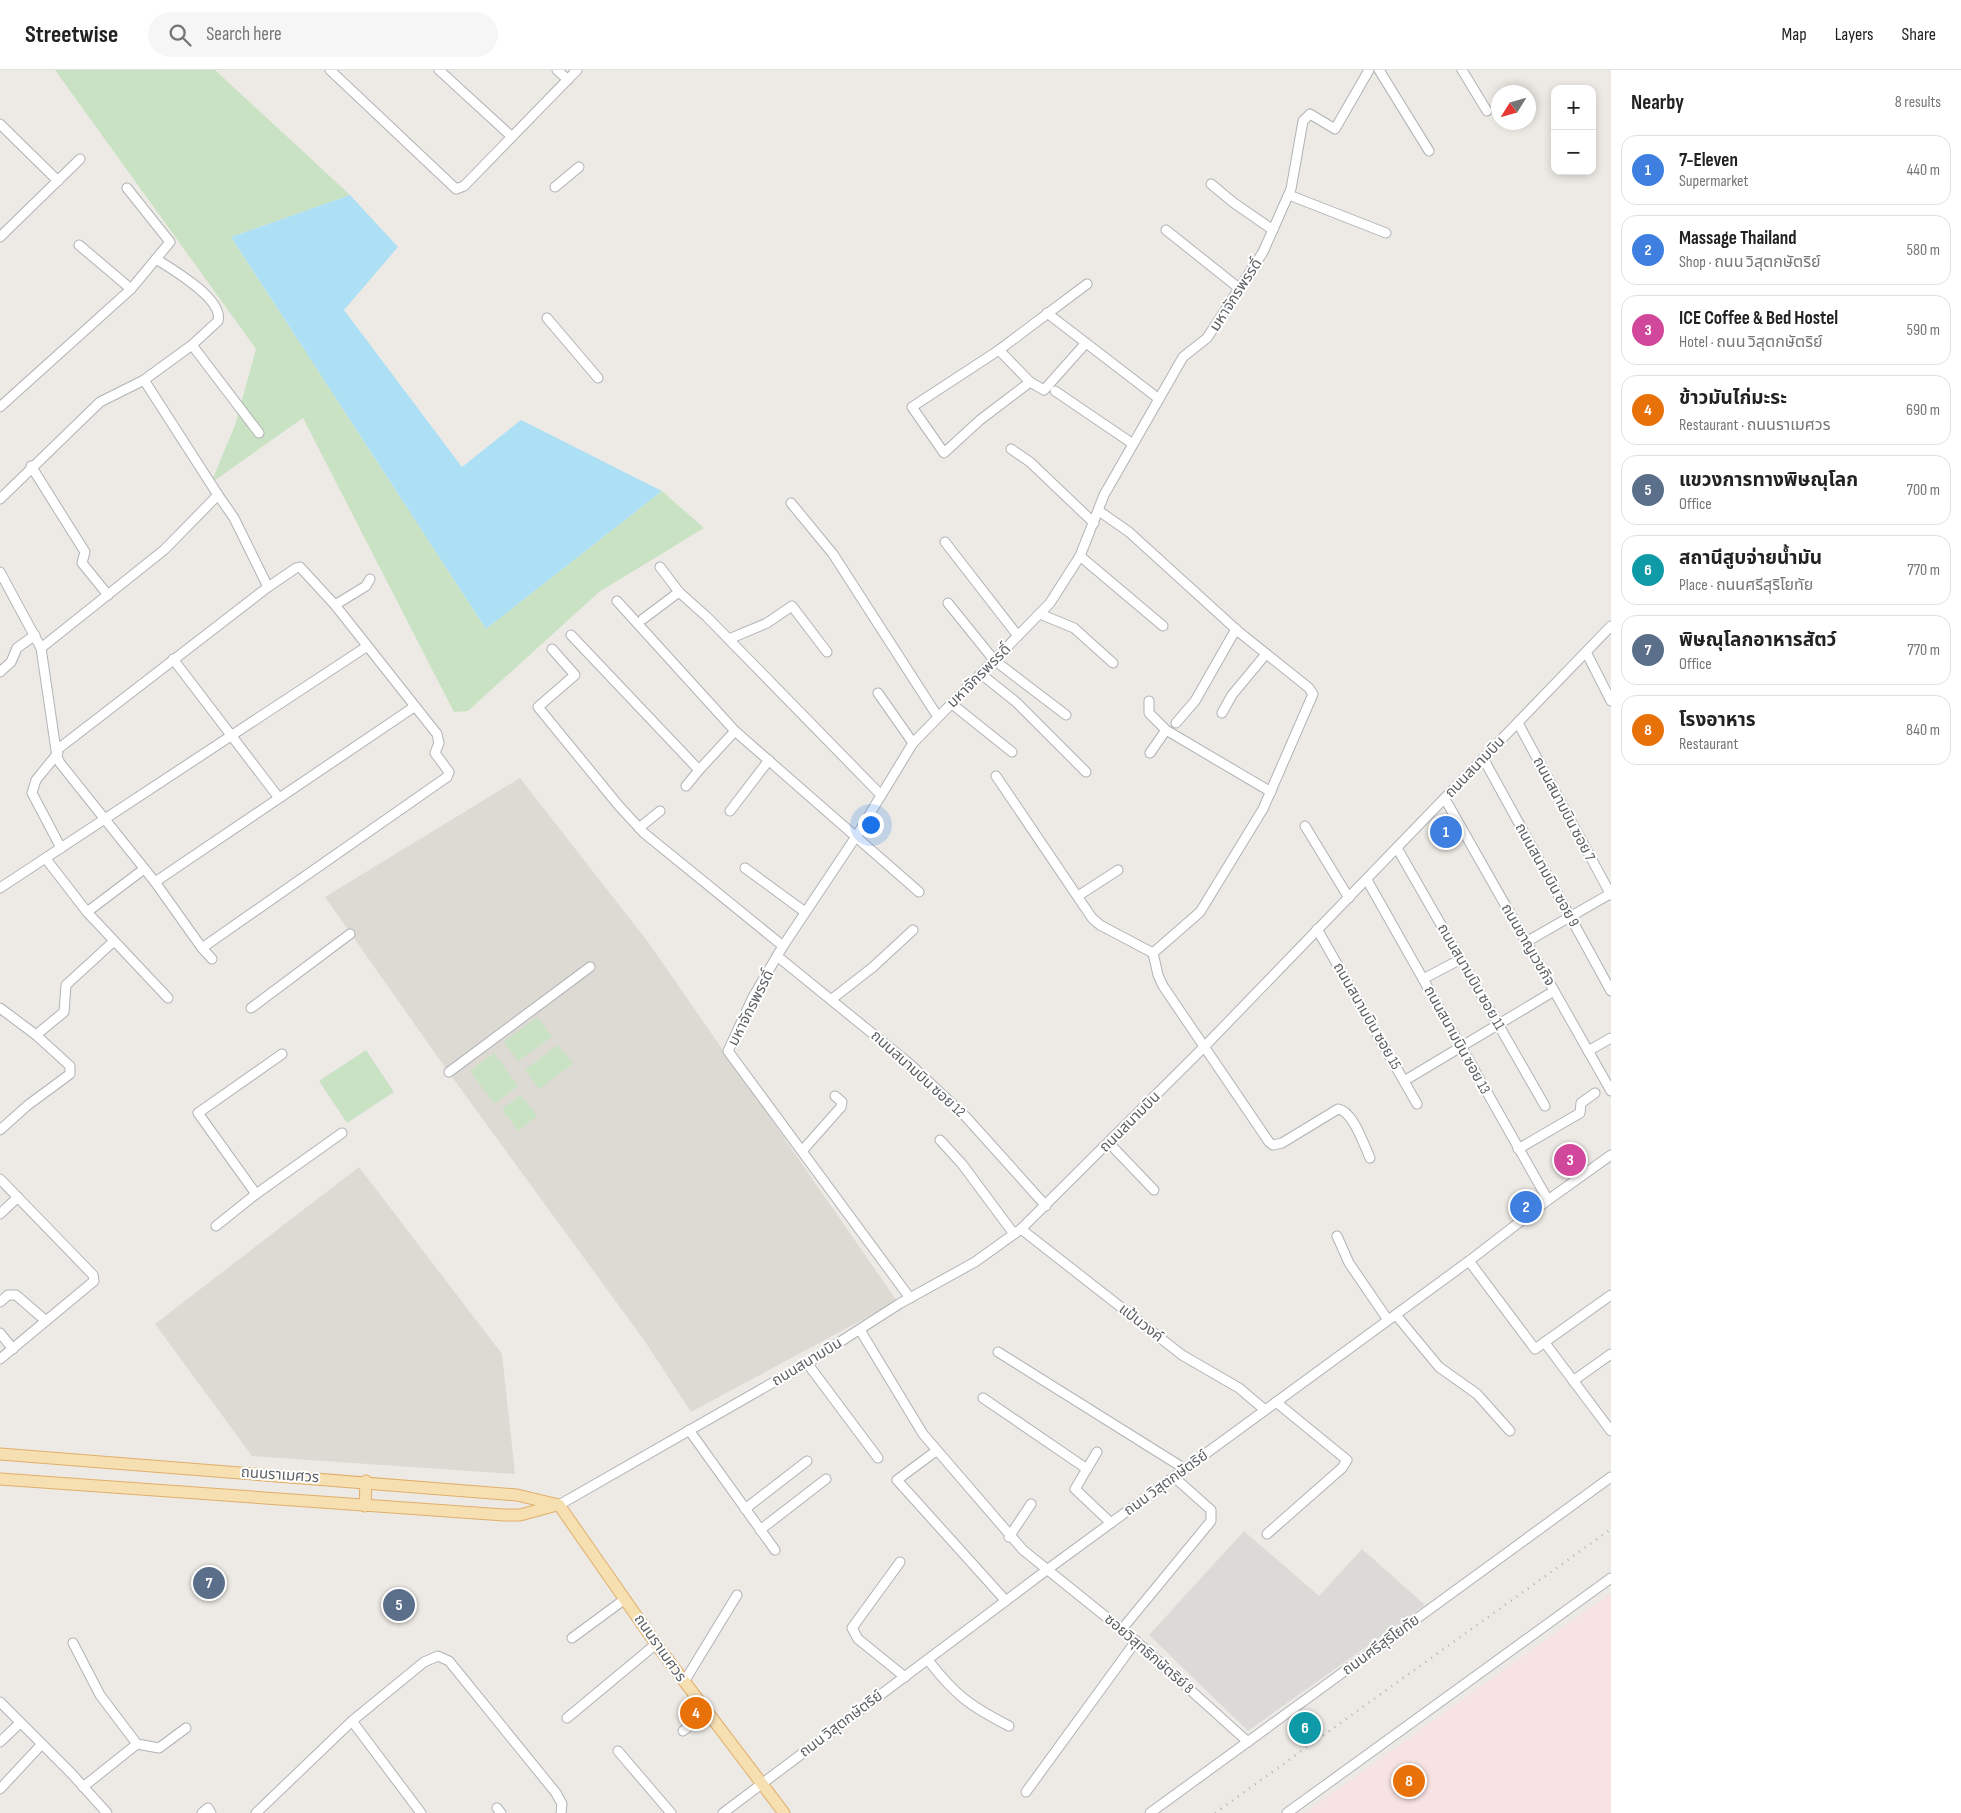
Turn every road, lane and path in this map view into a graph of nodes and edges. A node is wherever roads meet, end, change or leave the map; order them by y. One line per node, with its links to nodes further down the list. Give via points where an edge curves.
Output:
1 (330, 70): 11 (street, via 456,189 464,186)
2 (440, 70): 11 (street)
3 (557, 70): 8 (street)
4 (577, 70): 8 (street)
5 (1368, 70): 19 (street, มหาจักรพรรดิ์, via 1335,129 1310,114 1303,121)
6 (1379, 70): 12 (street)
7 (1462, 70): 9 (street)
8 (568, 80): 11 (street)
9 (1487, 111)
10 (0, 124): 15 (street)
11 (510, 136)
12 (1429, 150)
13 (80, 159): 15 (street)
14 (579, 167): 18 (street)
15 (58, 180): 23 (street)
16 (1211, 184): 21 (street)
17 (127, 188): 25 (street, via 170,242)
18 (555, 188)
19 (1289, 195): 21 (street, มหาจักรพรรดิ์); 22 (street)
20 (1166, 230): 28 (street)
21 (1273, 230): 28 (street, มหาจักรพรรดิ์)
22 (1386, 233)
23 (0, 237)
24 (79, 245): 27 (street)
25 (156, 259): 27 (street); 32 (street, via 200,288 218,314 218,321)
26 (1088, 284): 29 (street)
27 (130, 289): 39 (street)
28 (1240, 289): 38 (street, มหาจักรพรรดิ์, via 1207,338 1183,357)
29 (1046, 313): 31 (street); 33 (street)
30 (547, 318): 34 (street)
31 (1085, 344): 36 (street, via 1044,390); 38 (street)
32 (192, 345): 35 (street); 40 (street)
33 (999, 350): 36 (street); 36 (street, via 912,407 944,453 980,420)
34 (598, 378)
35 (144, 380): 43 (street, via 100,402); 44 (street)
36 (1030, 382)
37 (1055, 390): 41 (street)
38 (1159, 399): 41 (street, มหาจักรพรรดิ์)
39 (0, 407)
40 (259, 434)
41 (1133, 444): 47 (street, มหาจักรพรรดิ์, via 1104,495)
42 (1011, 449): 48 (street, via 1030,462)
43 (31, 466): 45 (street); 56 (street, via 85,552 82,563)
44 (218, 495): 54 (street, via 234,518); 56 (street, via 164,550)
45 (0, 499)
46 (791, 503): 87 (street, via 837,560)
47 (1099, 511): 48 (street, มหาจักรพรรดิ์); 64 (street, via 1129,532)
48 (1094, 523): 50 (street, มหาจักรพรรดิ์)
49 (945, 542): 67 (street)
50 (1080, 556): 60 (street, มหาจักรพรรดิ์); 62 (street)
51 (660, 567): 55 (street)
52 (0, 572): 65 (street)
53 (370, 579): 59 (street, via 366,586)
54 (268, 587): 59 (street, via 300,567); 75 (street)
55 (679, 592): 61 (street); 68 (street)
56 (108, 595): 70 (street)
57 (617, 601): 91 (street)
58 (948, 603): 76 (street)
59 (335, 605): 69 (street)
60 (1040, 614): 67 (street, มหาจักรพรรดิ์); 77 (street, via 1074,628)
61 (643, 618)
62 (1163, 626)
63 (1611, 626): 73 (street, ถนนสนามบิน)
64 (1236, 629): 74 (street); 88 (street, via 1195,701)
65 (35, 634): 70 (street); 78 (street, via 18,648 11,662)
66 (571, 634): 99 (street)
67 (1018, 636): 76 (street, มหาจักรพรรดิ์)
68 (729, 639): 72 (street, via 767,623 792,606); 104 (street)
69 (366, 647): 84 (street); 92 (street)
70 (41, 648): 94 (street)
71 (552, 649): 111 (street, via 576,675 538,707)
72 (827, 652)
73 (1586, 652): 82 (street); 89 (street, ถนนสนามบิน)
74 (1266, 654): 85 (street, via 1232,695); 103 (street, via 1313,694)
75 (173, 658): 92 (street); 94 (street)
76 (994, 660): 79 (street, มหาจักรพรรดิ์); 86 (street)
77 (1113, 663)
78 (0, 672)
79 (981, 674): 83 (street, มหาจักรพรรดิ์); 100 (street, via 1016,702)
80 (878, 693): 93 (street)
81 (1149, 701): 90 (street, via 1149,713)
82 (1611, 701)
83 (952, 704): 87 (street, มหาจักรพรรดิ์); 95 (street)
84 (414, 707): 105 (street); 135 (street, via 439,738 435,753 449,772 447,777)
85 (1222, 713)
86 (1066, 714)
87 (938, 717): 93 (street, มหาจักรพรรดิ์)
88 (1176, 723)
89 (1518, 723): 97 (street, ถนนสนามบิน); 123 (street, ถนนสนามบิน ซอย 7)
90 (1166, 730): 96 (street); 103 (street)
91 (735, 731): 98 (street); 99 (street)
92 (231, 735): 105 (street); 109 (street)
93 (913, 743): 104 (street, มหาจักรพรรดิ์)
94 (58, 751): 109 (street, via 60,763); 113 (street, via 36,780 32,793)
95 (1012, 752)
96 (1150, 753)
97 (1483, 758): 106 (street, ถนนสนามบิน); 128 (street, ถนนสนามบิน ซอย 9)
98 (769, 760): 108 (street); 112 (street)
99 (699, 770): 102 (street)
100 (1086, 772)
101 (996, 776): 124 (street)
102 (686, 786)
103 (1271, 792): 136 (street, via 1200,912)
104 (881, 795): 112 (street, มหาจักรพรรดิ์)
105 (279, 798): 120 (street)
106 (1445, 799): 114 (street, ถนนสนามบิน); 133 (street, ถนนชาญเวชกิจ)
107 (660, 811): 111 (street)
108 (730, 811)
109 (105, 818): 113 (street); 117 (street)
110 (1305, 826): 125 (street)
111 (639, 828): 134 (street)
112 (857, 835): 122 (street); 127 (street, มหาจักรพรรดิ์)
113 (60, 848): 115 (street)
114 (1397, 848): 119 (street, ถนนสนามบิน); 139 (street, ถนนสนามบิน ซอย 11)
115 (46, 859): 121 (street); 126 (street)
116 (745, 868): 127 (street)
117 (144, 869): 120 (street); 126 (street)
118 (1118, 870): 124 (street)
119 (1367, 880): 125 (street, ถนนสนามบิน); 141 (street, ถนนสนามบิน ซอย 13)
120 (154, 882): 135 (street)
121 (0, 888)
122 (918, 892)
123 (1611, 895): 128 (street)
124 (1078, 896): 136 (street, via 1100,925)
125 (1349, 898): 129 (street, ถนนสนามบิน)
126 (87, 912): 132 (street)
127 (805, 912): 134 (street, มหาจักรพรรดิ์)
128 (1571, 916): 133 (street); 142 (street, ถนนสนามบิน ซอย 9)
129 (1317, 929): 152 (street, ถนนสนามบิน); 156 (street, ถนนสนามบิน ซอย 15)
130 (913, 930): 145 (street)
131 (350, 934): 147 (street)
132 (113, 942): 144 (street); 149 (street, via 66,985 64,1012)
133 (1526, 942): 143 (street, ถนนชาญเวชกิจ)
134 (783, 946): 137 (street, มหาจักรพรรดิ์)
135 (202, 948): 138 (street)
136 (1153, 953): 152 (street, via 1163,986)
137 (777, 956): 145 (street, ถนนสนามบิน ซอย 12); 167 (street, มหาจักรพรรดิ์, via 728,1051)
138 (212, 959)
139 (1461, 959): 141 (street); 148 (street, ถนนสนามบิน ซอย 11)
140 (590, 967): 155 (street)
141 (1423, 979): 151 (street, ถนนสนามบิน ซอย 13)
142 (1611, 991)
143 (1554, 992): 148 (street); 153 (street, ถนนชาญเวชกิจ)
144 (168, 998)
145 (832, 999): 175 (street, ถนนสนามบิน ซอย 12, via 910,1064 966,1117)
146 (0, 1008): 149 (street)
147 (251, 1008)
148 (1499, 1025): 151 (street); 161 (street, ถนนสนามบิน ซอย 11)
149 (36, 1035): 162 (street, via 70,1066 70,1074)
150 (1611, 1038): 153 (street)
151 (1461, 1047): 156 (street); 166 (street, ถนนสนามบิน ซอย 13)
152 (1204, 1048): 165 (street, ถนนสนามบิน); 169 (street, via 1273,1145 1282,1143 1338,1108 1352,1119)
153 (1588, 1051): 157 (street, ถนนชาญเวชกิจ)
154 (282, 1054): 172 (street, via 198,1113)
155 (449, 1072)
156 (1404, 1081): 160 (street, ถนนสนามบิน ซอย 15)
157 (1611, 1091)
158 (1595, 1093): 166 (street, via 1581,1103 1580,1113)
159 (835, 1096): 167 (street, via 843,1103 841,1107)
160 (1417, 1104)
161 (1546, 1106)
162 (0, 1130)
163 (342, 1133): 172 (street)
164 (940, 1140): 178 (street, แป้นวงค์)
165 (1109, 1143): 171 (street); 175 (street, ถนนสนามบิน)
166 (1518, 1149): 174 (street, ถนนสนามบิน ซอย 13)
167 (802, 1151): 182 (street, มหาจักรพรรดิ์)
168 (1611, 1155): 174 (street, ถนน วิสุตกษัตริย์)
169 (1370, 1158)
170 (0, 1179): 173 (street)
171 (1154, 1190)
172 (256, 1194): 177 (street)
173 (18, 1197): 176 (street); 185 (street, via 93,1275 94,1281)
174 (1548, 1200): 180 (street, ถนน วิสุตกษัตริย์)
175 (1046, 1206): 178 (street, ถนนสนามบิน)
176 (0, 1214)
177 (216, 1226)
178 (1017, 1231): 182 (street, ถนนสนามบิน, via 975,1262); 197 (street, แป้นวงค์, via 1182,1355 1239,1388)
179 (1337, 1236): 184 (street, via 1358,1276)
180 (1469, 1262): 184 (street, ถนน วิสุตกษัตริย์); 188 (street, via 1535,1349)
181 (1611, 1295): 188 (street)
182 (910, 1298): 186 (street, ถนนสนามบิน)
183 (0, 1302): 185 (street, via 8,1295 16,1295)
184 (1392, 1318): 196 (street, ถนน วิสุตกษัตริย์); 199 (street, via 1439,1367 1477,1394)
185 (46, 1321): 189 (street)
186 (860, 1330): 193 (street, ถนนสนามบิน); 201 (street, ซอยวิสุทธิกษัตริย์ 8, via 911,1417)
187 (0, 1333): 189 (street)
188 (1545, 1343): 194 (street)
189 (13, 1349): 192 (street)
190 (998, 1352): 207 (street)
191 (1611, 1354): 194 (street)
192 (0, 1359)
193 (807, 1363): 198 (street, ถนนสนามบิน); 204 (street)
194 (1573, 1381): 200 (street)
195 (983, 1398): 206 (street)
196 (1276, 1402): 197 (street, ถนน วิสุตกษัตริย์); 219 (street, via 1347,1460)
197 (1265, 1410): 207 (street, ถนน วิสุตกษัตริย์)
198 (689, 1430): 214 (street, ถนนสนามบิน); 216 (street)
199 (1510, 1431)
200 (1611, 1431)
201 (936, 1451): 220 (street, ซอยวิสุทธิกษัตริย์ 8); 227 (street, via 898,1480)
202 (1097, 1452): 206 (street)
203 (0, 1454): 212 (main road, ถนนราเมศวร)
204 (878, 1458)
205 (807, 1461): 216 (street)
206 (1087, 1469): 217 (street, via 1075,1488)
207 (1185, 1469): 208 (street, ถนน วิสุตกษัตริย์)
208 (1174, 1477): 217 (street, ถนน วิสุตกษัตริย์); 228 (street, via 1210,1510 1211,1521)
209 (1611, 1477): 245 (street, ถนนศรีสุริโยทัย)
210 (0, 1479): 215 (main road, ถนนราเมศวร)
211 (826, 1479): 218 (street)
212 (366, 1482): 214 (main road, ถนนราเมศวร, via 517,1495); 215 (main road)
213 (1031, 1504): 220 (street)
214 (559, 1505): 215 (main road, ถนนราเมศวร, via 520,1515); 226 (main road, ถนนราเมศวร)
215 (365, 1506)
216 (745, 1508): 218 (street)
217 (1111, 1523): 223 (street, ถนน วิสุตกษัตริย์)
218 (760, 1530): 221 (street)
219 (1267, 1534)
220 (1009, 1537): 223 (street, ซอยวิสุทธิกษัตริย์ 8)
221 (775, 1550)
222 (900, 1562): 234 (street, via 852,1628 858,1640)
223 (1048, 1569): 227 (street, ถนน วิสุตกษัตริย์); 228 (street, ซอยวิสุทธิกษัตริย์ 8)
224 (1611, 1578): 263 (street)
225 (737, 1594): 235 (street)
226 (625, 1599): 229 (street); 232 (main road, ถนนราเมศวร)
227 (1006, 1601): 233 (street, ถนน วิสุตกษัตริย์)
228 (1122, 1629): 230 (street, ซอยวิสุทธิกษัตริย์ 8)
229 (572, 1638)
230 (1136, 1640): 245 (street, ซอยวิสุทธิกษัตริย์ 8); 252 (street)
231 (73, 1643): 246 (street, via 100,1695)
232 (656, 1644): 235 (main road, ถนนราเมศวร); 238 (street)
233 (928, 1660): 234 (street, ถนน วิสุตกษัตริย์); 241 (street, via 966,1702)
234 (904, 1677): 249 (street, ถนน วิสุตกษัตริย์)
235 (684, 1682): 237 (main road, ถนนราเมศวร)
236 (0, 1702): 240 (street)
237 (706, 1713): 243 (street); 249 (main road, ถนนราเมศวร)
238 (567, 1718)
239 (352, 1721): 256 (street); 257 (street); 258 (street, via 424,1662 438,1656 450,1661 556,1793 562,1804)
240 (20, 1723): 244 (street); 247 (street)
241 (1009, 1726)
242 (186, 1728): 246 (street, via 159,1748)
243 (683, 1731)
244 (0, 1742)
245 (1248, 1742): 262 (street, ถนนศรีสุริโยทัย)
246 (138, 1744): 250 (street)
247 (41, 1745): 250 (street); 251 (street)
248 (618, 1751): 259 (street)
249 (762, 1784): 260 (street, ถนน วิสุตกษัตริย์); 261 (main road, ถนนราเมศวร)
250 (83, 1787): 253 (street)
251 (0, 1789)
252 (1026, 1792)
253 (107, 1813)
254 (202, 1813): 255 (street, via 208,1808)
255 (212, 1813)
256 (256, 1813)
257 (421, 1813)
258 (561, 1813)
259 (671, 1813)
260 (723, 1813)
261 (784, 1813)
262 (1150, 1813)
263 (1287, 1813)

